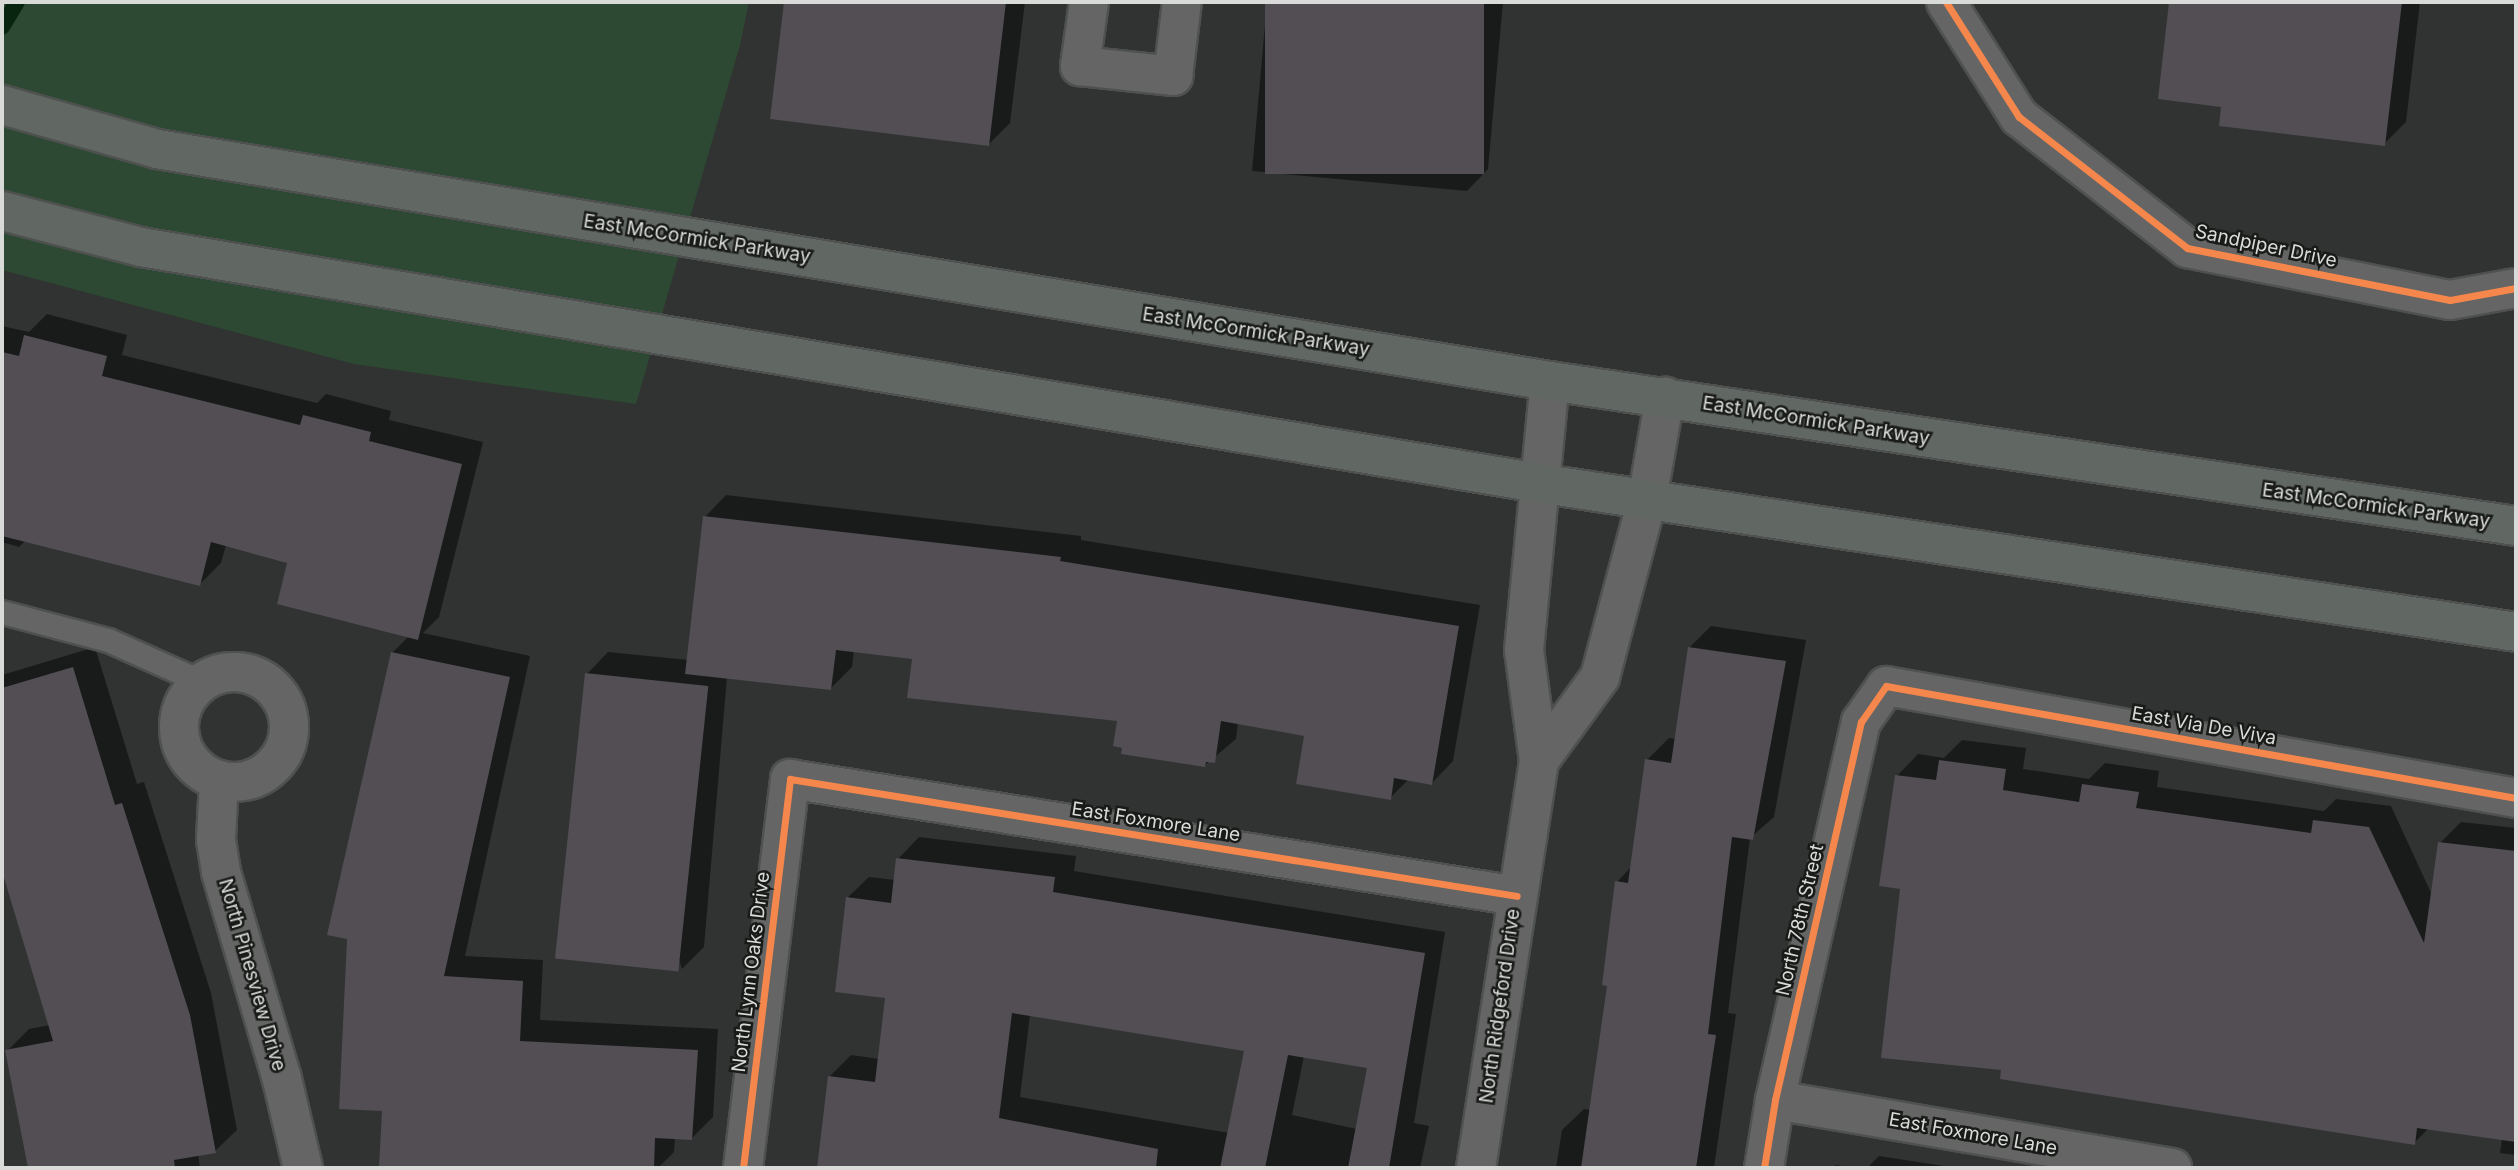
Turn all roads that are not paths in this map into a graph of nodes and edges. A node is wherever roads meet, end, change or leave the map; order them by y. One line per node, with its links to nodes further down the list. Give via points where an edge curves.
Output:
1 (1089, 2): 2 (street, via 1080,66 1173,76)
2 (1182, 2)
3 (1946, 2): 6 (street, Sandpiper Drive, via 2019,117 2187,248 2450,300)
4 (2, 105): 7 (main road, East McCormick Parkway, via 157,149)
5 (2, 211): 9 (main road, via 141,247)
6 (2516, 288)
7 (1550, 381): 8 (main road, East McCormick Parkway); 9 (street, North Ridgeford Drive)
8 (1665, 397): 10 (street, North Ridgeford Drive); 11 (main road, East McCormick Parkway)
9 (1538, 483): 10 (main road); 16 (street, North Ridgeford Drive, via 1524,650)
10 (1647, 500): 13 (main road); 16 (street, North Ridgeford Drive, via 1600,677)
11 (2516, 526)
12 (2, 612): 14 (lane, via 108,640)
13 (2516, 632)
14 (202, 682): 18 (street, via 181,713 178,732 194,766); 18 (street, via 219,674 257,677 273,688 289,718 284,751 274,766 243,782)
15 (1886, 686): 19 (street, East Via De Viva); 21 (street, North 78th Street, via 1861,722)
16 (1539, 761): 20 (street, North Ridgeford Drive)
17 (790, 779): 20 (street, East Foxmore Lane); 23 (street, North Lynn Oaks Drive)
18 (219, 780): 22 (street, North Pinesview Drive, via 216,840 221,872 282,1079)
19 (2516, 798)
20 (1517, 896): 24 (street, North Ridgeford Drive)
21 (1775, 1100): 25 (street, North 78th Street); 26 (street, East Foxmore Lane)
22 (303, 1168)
23 (743, 1168)
24 (1476, 1168)
25 (1764, 1168)
26 (2172, 1168)

